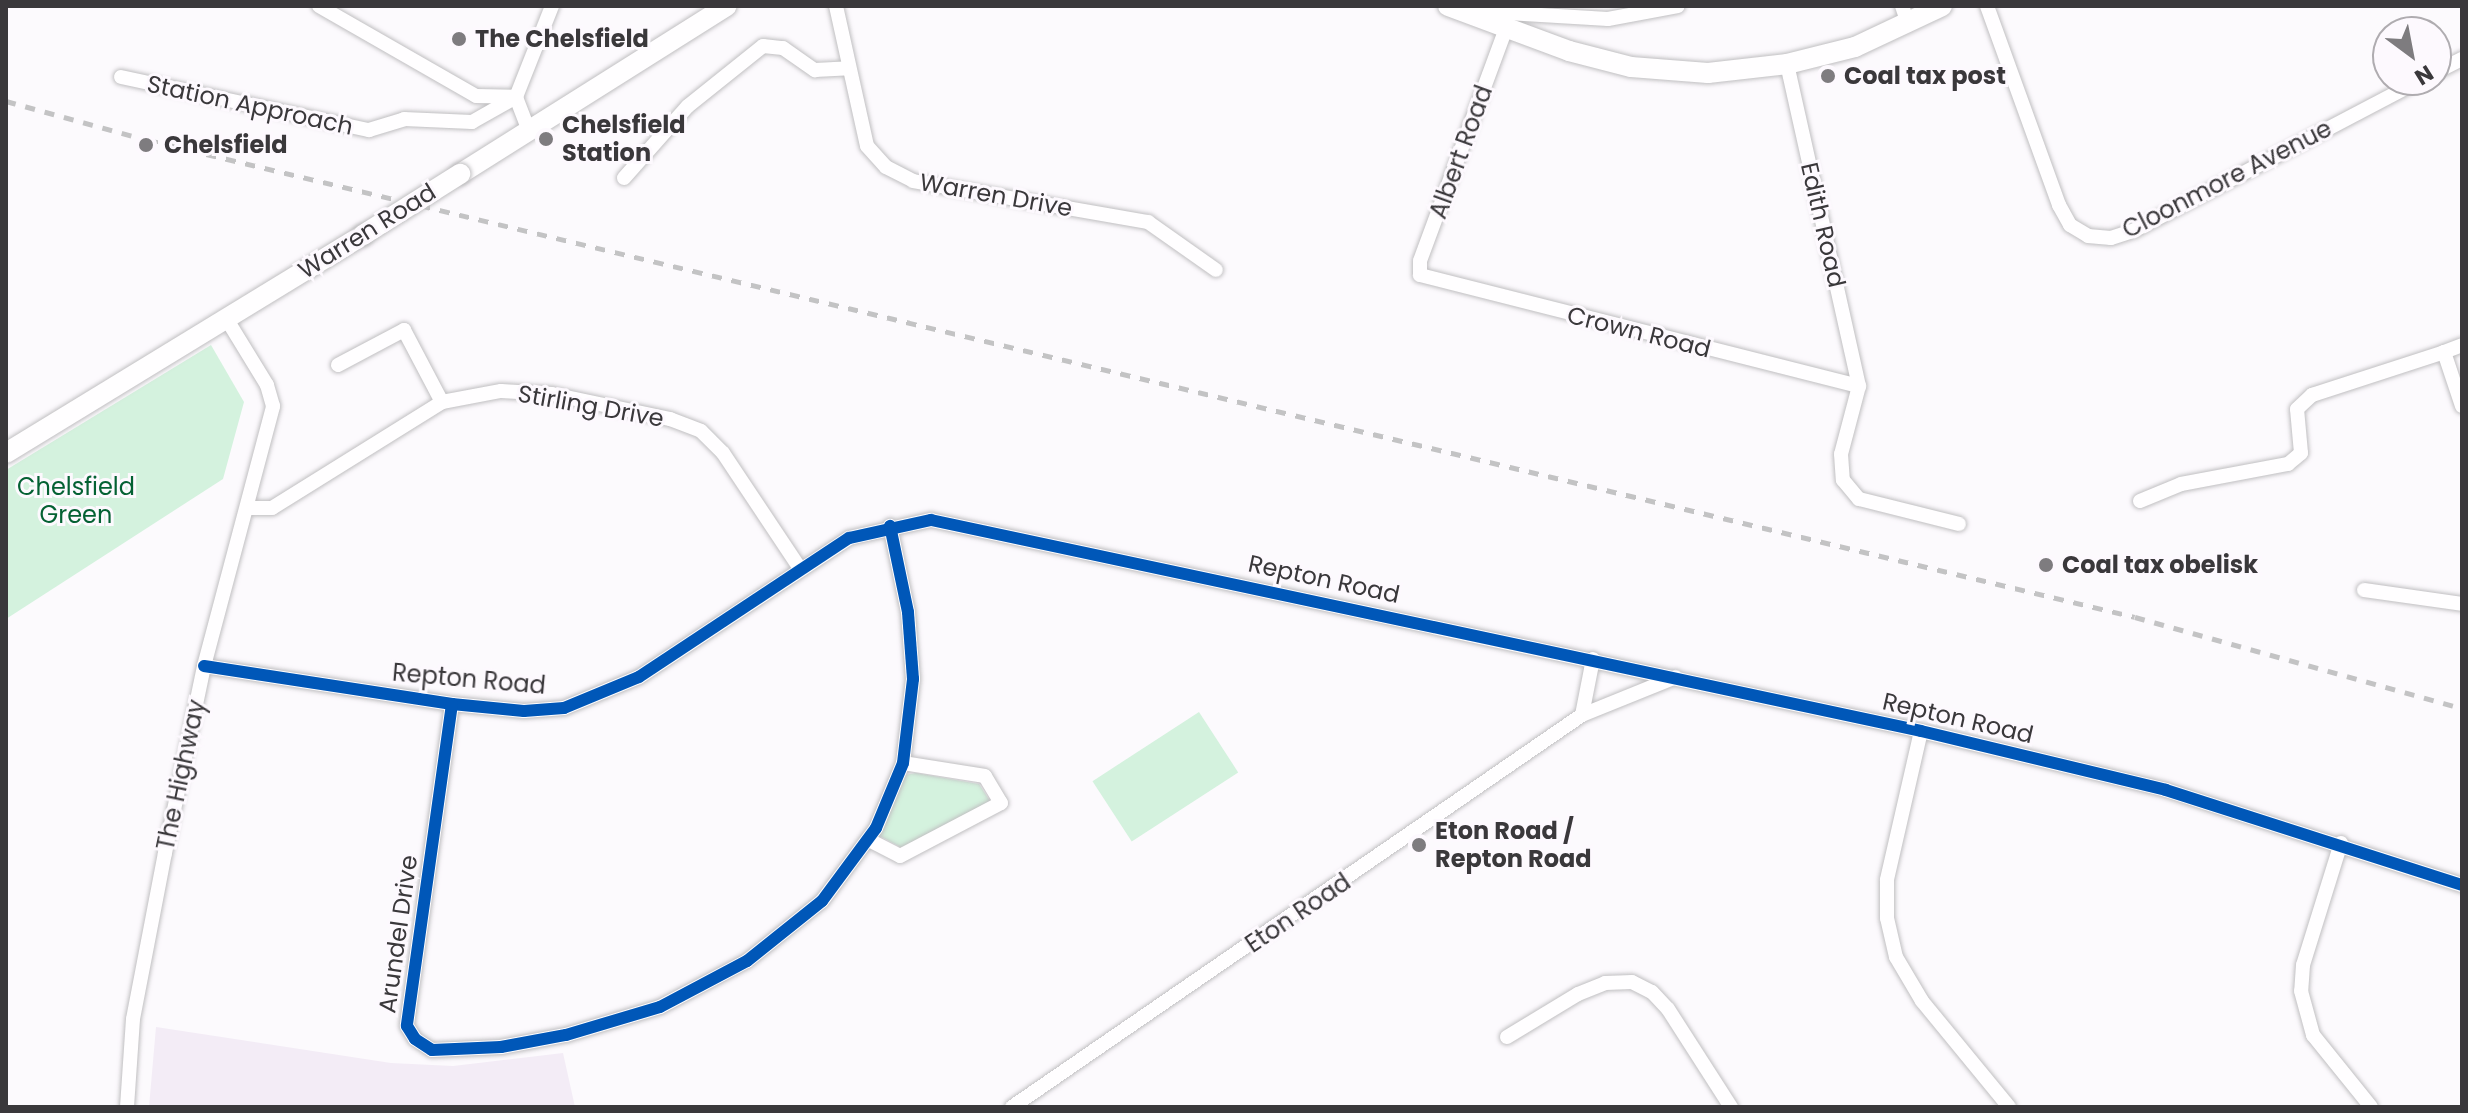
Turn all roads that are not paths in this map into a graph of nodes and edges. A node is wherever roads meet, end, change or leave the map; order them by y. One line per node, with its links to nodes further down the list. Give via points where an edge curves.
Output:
1 (319, 6): 15 (street, via 476,96)
2 (552, 6): 15 (street)
3 (836, 6): 12 (street, Warren Drive)
4 (1678, 6): 8 (street, via 1608,19)
5 (1942, 6): 9 (street)
6 (1987, 6): 14 (street, Cloonmore Avenue, via 2059,205 2070,225 2088,236 2111,238 2135,230)
7 (723, 7): 16 (street, Warren Road)
8 (1453, 8): 10 (street)
9 (1905, 14): 11 (street, via 1855,47)
10 (1505, 31): 11 (street, via 1631,67 1708,73); 19 (street, Albert Road, via 1420,261)
11 (1787, 64): 24 (street, Edith Road)
12 (849, 68): 17 (street, via 815,70 783,48 763,46 688,106); 18 (street, Warren Drive, via 867,146 886,167 913,181 1148,222)
13 (121, 77): 15 (street, Station Approach, via 369,130 404,119 472,122)
14 (2390, 96)
15 (516, 97): 16 (street)
16 (529, 131): 20 (street, Warren Road, bridge)
17 (624, 178)
18 (1216, 270)
19 (1420, 275): 24 (street, Crown Road)
20 (226, 318): 27 (street, Warren Road); 29 (street, The Highway, via 267,385 273,406)
21 (2462, 345): 22 (street)
22 (2444, 352): 26 (street); 28 (street, via 2312,395 2297,409 2301,453 2288,464 2181,484)
23 (338, 365): 25 (street, via 404,330)
24 (1859, 386): 30 (street, via 1841,454 1843,480 1859,499)
25 (442, 402): 29 (street, Stirling Drive, via 272,508); 32 (street, Stirling Drive, via 501,391 552,394 670,419 701,431 723,453)
26 (2462, 406)
27 (6, 453)
28 (2140, 501)
29 (248, 508): 36 (street, The Highway)
30 (1959, 524)
31 (890, 526): 32 (street, Repton Road, via 849,538); 35 (street, Repton Road, via 931,520 981,527); 41 (street, Arundel Drive, via 908,612 913,679)
32 (799, 567): 38 (street, Repton Road, via 606,695 564,708 524,711)
33 (2364, 590): 34 (street)
34 (2462, 604)
35 (1593, 659): 37 (street, Repton Road); 39 (street)
36 (204, 666): 38 (street, Repton Road); 46 (street, The Highway, via 133,1019)
37 (1676, 677): 39 (street, Eton Road); 40 (street, Repton Road)
38 (452, 704): 42 (street, Arundel Drive, via 407,1026 432,1050 501,1047 566,1035 660,1007 758,953 822,901)
39 (1582, 715): 47 (street, Eton Road)
40 (1921, 731): 43 (street, Repton Road, via 2166,790); 49 (street, via 1887,880 1887,918 1896,957 1922,1001)
41 (903, 763): 42 (street, Arundel Drive); 42 (street, via 985,776 1001,803 900,856)
42 (869, 840)
43 (2341, 843): 44 (street, Repton Road); 50 (street, via 2303,965 2301,991 2313,1035)
44 (2462, 885)
45 (1507, 1037): 48 (street, via 1578,994 1605,983 1632,982 1668,1009)
46 (127, 1107)
47 (1012, 1107)
48 (1731, 1107)
49 (2009, 1107)
50 (2371, 1107)

